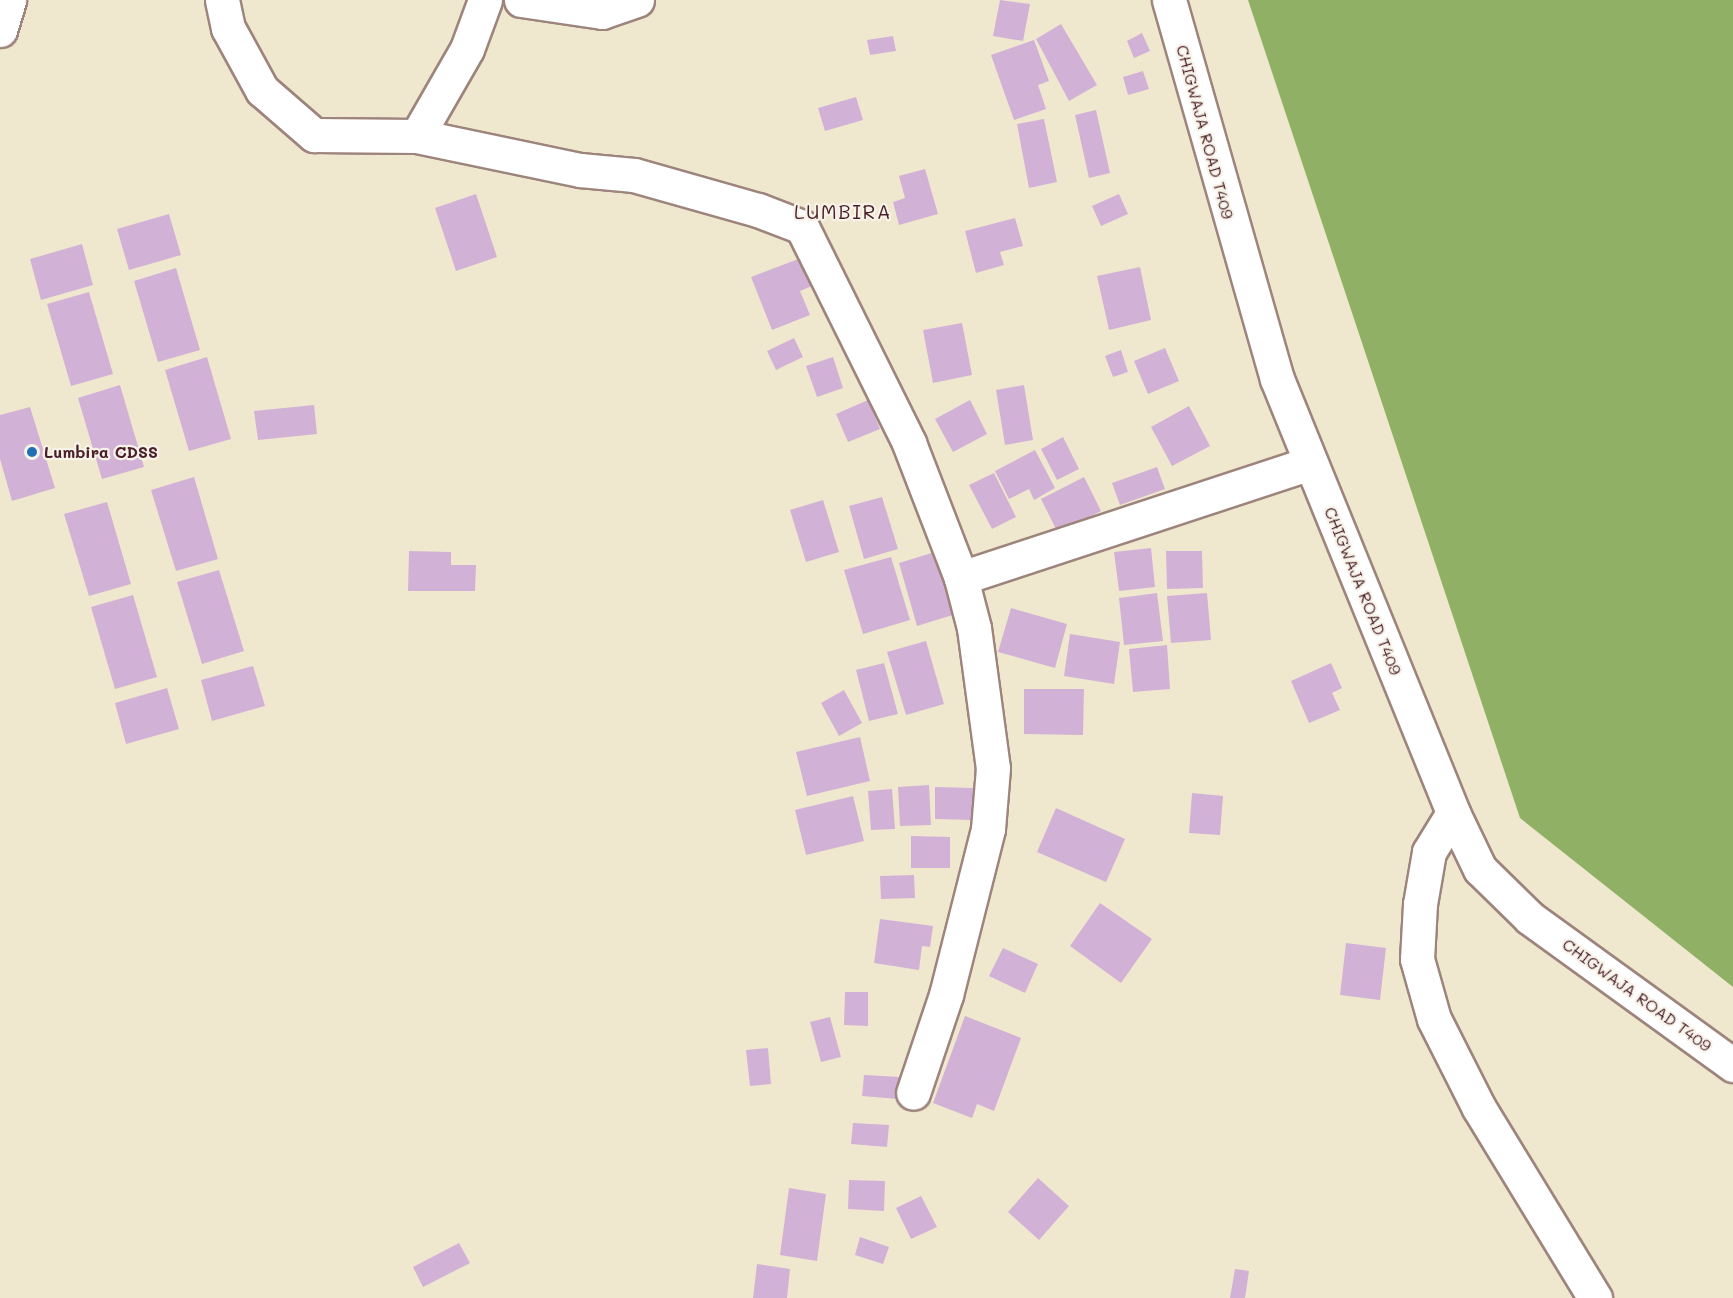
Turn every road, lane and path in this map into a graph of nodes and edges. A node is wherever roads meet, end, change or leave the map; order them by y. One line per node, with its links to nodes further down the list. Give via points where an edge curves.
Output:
1 (9, 0): 7 (street)
2 (222, 0): 8 (street, via 228,28 262,90 314,135)
3 (485, 0): 8 (street, via 467,49)
4 (521, 0): 5 (street, via 602,12)
5 (637, 0)
6 (1169, 0): 9 (street, CHIGWAJA ROAD T409, via 1277,379)
7 (0, 30)
8 (417, 136): 10 (street, via 580,170 634,175 758,210 802,227 909,443)
9 (1311, 463): 10 (street); 11 (street, CHIGWAJA ROAD T409)
10 (961, 578): 13 (street, via 974,628 993,768 988,829 946,995)
11 (1453, 813): 12 (street, CHIGWAJA ROAD T409, via 1480,869 1530,918); 14 (street, via 1429,852 1420,903 1417,959 1434,1018 1479,1108)
12 (1733, 1065)
13 (913, 1093)
14 (1595, 1298)

